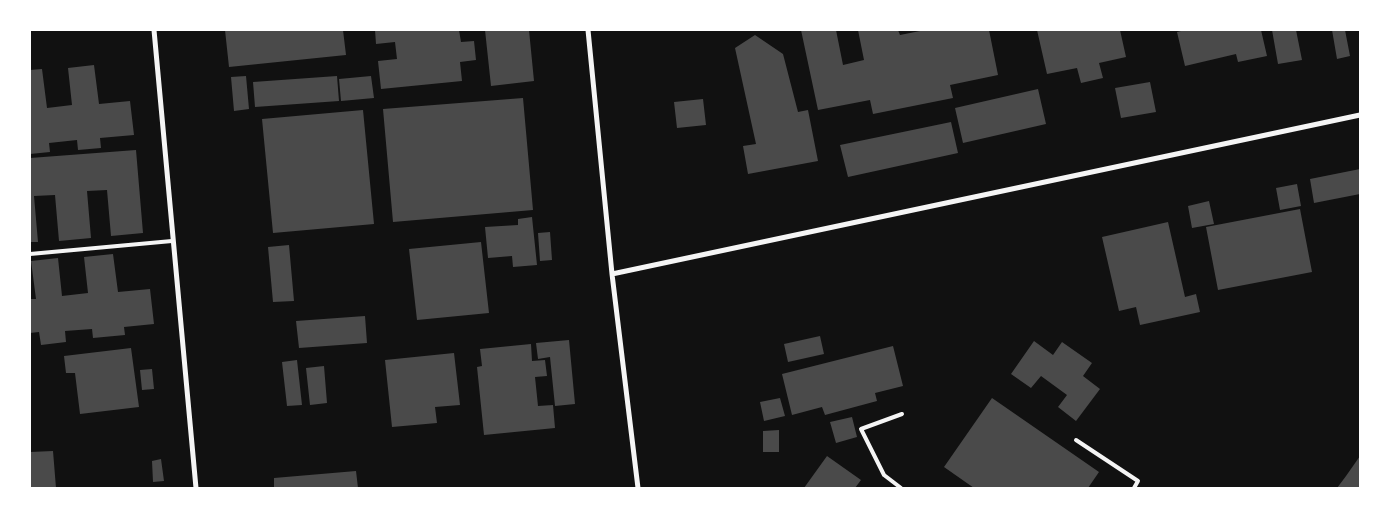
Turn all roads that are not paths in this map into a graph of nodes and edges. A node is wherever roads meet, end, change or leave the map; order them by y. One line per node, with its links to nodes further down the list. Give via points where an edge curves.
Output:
1 (154, 30): 4 (street)
2 (588, 30): 6 (street)
3 (1360, 116): 6 (street)
4 (172, 241): 5 (lane); 9 (street)
5 (30, 254)
6 (612, 274): 10 (street)
7 (902, 414): 11 (lane, via 861,429 884,475)
8 (1076, 440): 12 (lane, via 1138,481)
9 (196, 488)
10 (638, 488)
11 (902, 488)
12 (1134, 488)

